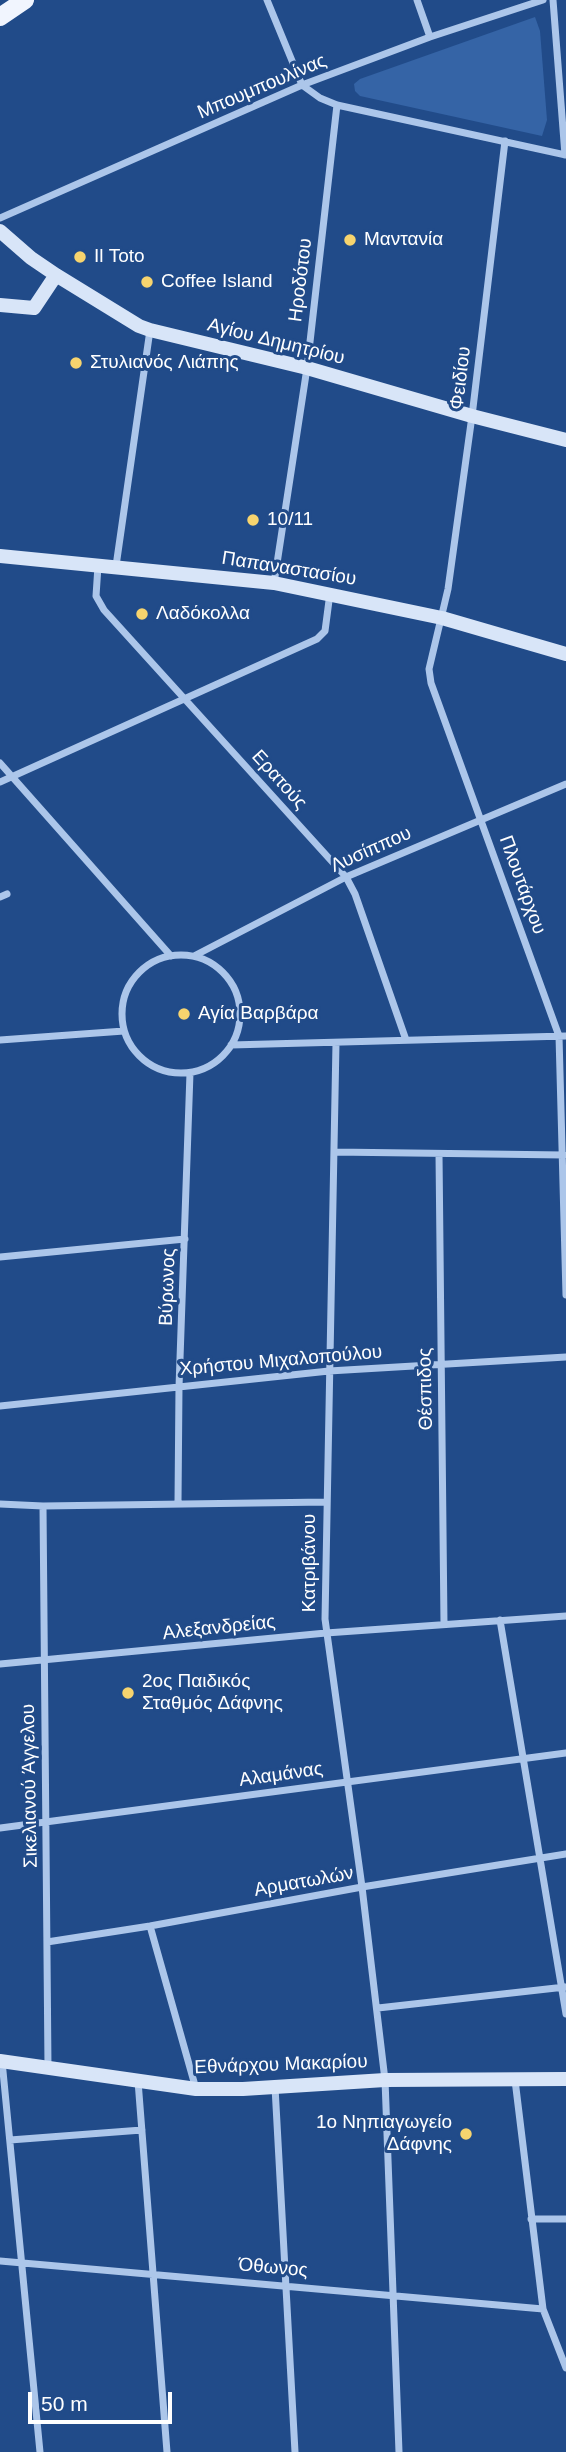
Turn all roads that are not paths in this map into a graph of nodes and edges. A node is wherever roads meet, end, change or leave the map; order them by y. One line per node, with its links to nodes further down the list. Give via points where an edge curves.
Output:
1 (26, 0): 6 (main road)
2 (267, 0): 8 (street)
3 (417, 0): 7 (street)
4 (543, 0): 7 (street, Μπουμπουλίνας)
5 (552, 0): 11 (street)
6 (0, 17)
7 (430, 37): 8 (street, Μπουμπουλίνας)
8 (302, 85): 9 (street); 12 (street, Μπουμπουλίνας)
9 (337, 105): 10 (street); 17 (street, Ηροδότου)
10 (506, 141): 11 (street); 18 (street, Φειδίου)
11 (565, 155)
12 (0, 218)
13 (0, 231): 14 (main road, Αγίου Δημητρίου)
14 (56, 275): 15 (main road, via 34,308); 16 (main road, Αγίου Δημητρίου)
15 (0, 305)
16 (150, 330): 17 (main road, Αγίου Δημητρίου); 22 (street)
17 (307, 368): 18 (main road, Αγίου Δημητρίου); 23 (street, Ηροδότου)
18 (472, 416): 19 (main road, Αγίου Δημητρίου); 25 (street, Φειδίου)
19 (566, 440)
20 (0, 556): 21 (main road, Παπαναστασίου)
21 (97, 565): 22 (main road, Παπαναστασίου); 27 (street, Ερατούς, via 96,596 104,610)
22 (116, 566): 23 (main road, Παπαναστασίου)
23 (274, 583): 24 (main road, Παπαναστασίου)
24 (330, 593): 25 (main road, Παπαναστασίου); 27 (street, via 325,631 317,639)
25 (442, 618): 26 (main road, Παπαναστασίου); 32 (street, Πλουτάρχου, via 429,669 431,683)
26 (566, 654)
27 (184, 697): 29 (street); 33 (street, Ερατούς)
28 (0, 763): 29 (street)
29 (12, 777): 30 (street); 34 (street)
30 (0, 782)
31 (566, 784): 32 (street, Λυσίππου)
32 (482, 820): 33 (street, Λυσίππου); 37 (street, Πλουτάρχου)
33 (346, 877): 35 (street, Λυσίππου); 39 (street, Ερατούς)
34 (171, 956): 35 (street); 36 (street, via 152,962 137,975 122,1011)
35 (194, 956): 41 (street, via 225,975 235,990 239,1028)
36 (124, 1031): 38 (street); 42 (street, via 131,1046 157,1068)
37 (563, 1036): 39 (street); 45 (street, Πλουτάρχου)
38 (0, 1040)
39 (406, 1040): 40 (street)
40 (336, 1043): 41 (street); 43 (street, Κατριβάνου)
41 (232, 1045): 42 (street, via 206,1068)
42 (190, 1073): 46 (street, Βύρωνος)
43 (334, 1152): 44 (street); 51 (street, Κατριβάνου)
44 (439, 1154): 45 (street); 50 (street, Θέσπιδος)
45 (564, 1155): 48 (street, Πλουτάρχου)
46 (185, 1239): 47 (street); 52 (street, Βύρωνος)
47 (0, 1256)
48 (566, 1295)
49 (566, 1357): 50 (street, Χρήστου Μιχαλοπούλου)
50 (441, 1363): 51 (street, Χρήστου Μιχαλοπούλου); 60 (street, Θέσπιδος)
51 (329, 1371): 52 (street, Χρήστου Μιχαλοπούλου); 55 (street, Κατριβάνου)
52 (179, 1387): 53 (street, Χρήστου Μιχαλοπούλου); 54 (street, Βύρωνος)
53 (0, 1406)
54 (178, 1502): 55 (street); 57 (street)
55 (326, 1502): 61 (street, Κατριβάνου)
56 (0, 1504): 57 (street)
57 (43, 1506): 62 (street, Σικελιανού Άγγελου)
58 (566, 1616): 59 (street, Αλεξανδρείας)
59 (500, 1620): 60 (street, Αλεξανδρείας); 65 (street)
60 (444, 1624): 61 (street, Αλεξανδρείας)
61 (326, 1633): 62 (street, Αλεξανδρείας); 66 (street, Κατριβάνου)
62 (44, 1661): 63 (street, Αλεξανδρείας); 67 (street, Σικελιανού Άγγελου)
63 (0, 1664)
64 (566, 1753): 65 (street, Αλαμάνας)
65 (523, 1758): 66 (street, Αλαμάνας); 70 (street)
66 (346, 1782): 67 (street, Αλαμάνας); 71 (street, Κατριβάνου)
67 (46, 1822): 68 (street, Αλαμάνας); 73 (street, Σικελιανού Άγγελου)
68 (0, 1828)
69 (566, 1854): 70 (street, Αρματωλών)
70 (540, 1858): 71 (street, Αρματωλών); 74 (street)
71 (362, 1887): 72 (street, Αρματωλών); 75 (street, Κατριβάνου)
72 (150, 1926): 73 (street, Αρματωλών); 84 (street)
73 (47, 1942): 78 (street, Σικελιανού Άγγελου)
74 (564, 1987): 75 (street); 76 (street)
75 (378, 2008): 80 (street, Κατριβάνου)
76 (566, 2014)
77 (1, 2061): 78 (main road, Εθνάρχου Μακαρίου); 86 (street)
78 (48, 2067): 82 (main road, Εθνάρχου Μακαρίου)
79 (566, 2079): 81 (main road, Εθνάρχου Μακαρίου)
80 (385, 2080): 81 (main road, Εθνάρχου Μακαρίου); 83 (main road, Εθνάρχου Μακαρίου); 93 (street, Κατριβάνου)
81 (515, 2080): 87 (street)
82 (138, 2081): 84 (main road, Εθνάρχου Μακαρίου); 85 (street)
83 (275, 2087): 84 (main road, Εθνάρχου Μακαρίου); 92 (street)
84 (196, 2089)
85 (142, 2130): 86 (street); 91 (street)
86 (10, 2140): 90 (street)
87 (531, 2219): 88 (street); 94 (street)
88 (566, 2220)
89 (0, 2261): 90 (street, Όθωνος)
90 (23, 2263): 91 (street, Όθωνος); 96 (street)
91 (153, 2274): 92 (street, Όθωνος); 97 (street)
92 (286, 2285): 93 (street, Όθωνος); 98 (street)
93 (393, 2294): 94 (street, Όθωνος); 99 (street, Κατριβάνου)
94 (542, 2309): 95 (street)
95 (566, 2368)
96 (40, 2452)
97 (167, 2452)
98 (295, 2452)
99 (399, 2452)

